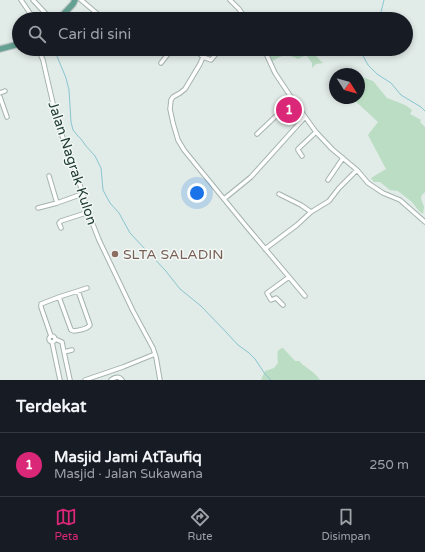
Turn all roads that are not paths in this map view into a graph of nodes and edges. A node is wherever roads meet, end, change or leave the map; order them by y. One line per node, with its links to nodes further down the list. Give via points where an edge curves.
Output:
1 (21, 0): 6 (street)
2 (33, 0): 7 (street)
3 (75, 0): 8 (main road)
4 (81, 0): 9 (street)
5 (230, 0): 10 (street)
6 (29, 12)
7 (44, 12)
8 (66, 12)
9 (95, 12)
10 (241, 12)
11 (12, 46): 12 (main road)
12 (0, 49)
13 (41, 56): 32 (street, Jalan Nagrak Kulon, via 58,125)
14 (166, 56): 18 (street)
15 (203, 56): 16 (street, via 212,60); 34 (street, via 184,90 172,98 170,109 180,144)
16 (215, 56)
17 (267, 56): 22 (street)
18 (161, 63)
19 (5, 91): 20 (street)
20 (0, 93)
21 (0, 97): 23 (street)
22 (293, 100): 24 (street); 26 (street)
23 (7, 117)
24 (305, 117): 25 (street); 34 (street, via 251,177)
25 (316, 132): 27 (street, via 298,149); 28 (street)
26 (257, 134)
27 (302, 156)
28 (343, 158): 29 (street); 31 (street)
29 (357, 170): 38 (street, via 329,201); 39 (street, via 364,179 385,194 400,200)
30 (49, 176): 35 (street)
31 (328, 180)
32 (82, 194): 35 (street); 37 (street, Jalan Nagrak Kulon)
33 (279, 194): 38 (street)
34 (224, 199): 41 (street)
35 (57, 203): 36 (street)
36 (38, 208)
37 (89, 212): 40 (street, via 61,221); 51 (street, Jalan Nagrak Kulon, via 96,234)
38 (311, 212): 41 (street)
39 (425, 222)
40 (61, 228)
41 (265, 249): 42 (street)
42 (289, 276): 45 (street); 47 (street, via 267,293 271,300 276,298)
43 (87, 288): 44 (street)
44 (78, 291): 46 (street); 46 (street, via 90,325 84,329 71,330)
45 (305, 296)
46 (59, 297): 48 (street, via 41,305)
47 (283, 305)
48 (53, 338): 50 (street, via 62,342); 52 (street, via 49,340 52,342)
49 (72, 350): 50 (street)
50 (64, 352): 53 (street)
51 (155, 354): 54 (street); 57 (street, Jalan Nagrak Kulon)
52 (60, 380)
53 (70, 380)
54 (86, 380)
55 (111, 380): 56 (street, via 118,377)
56 (122, 380)
57 (159, 380)

